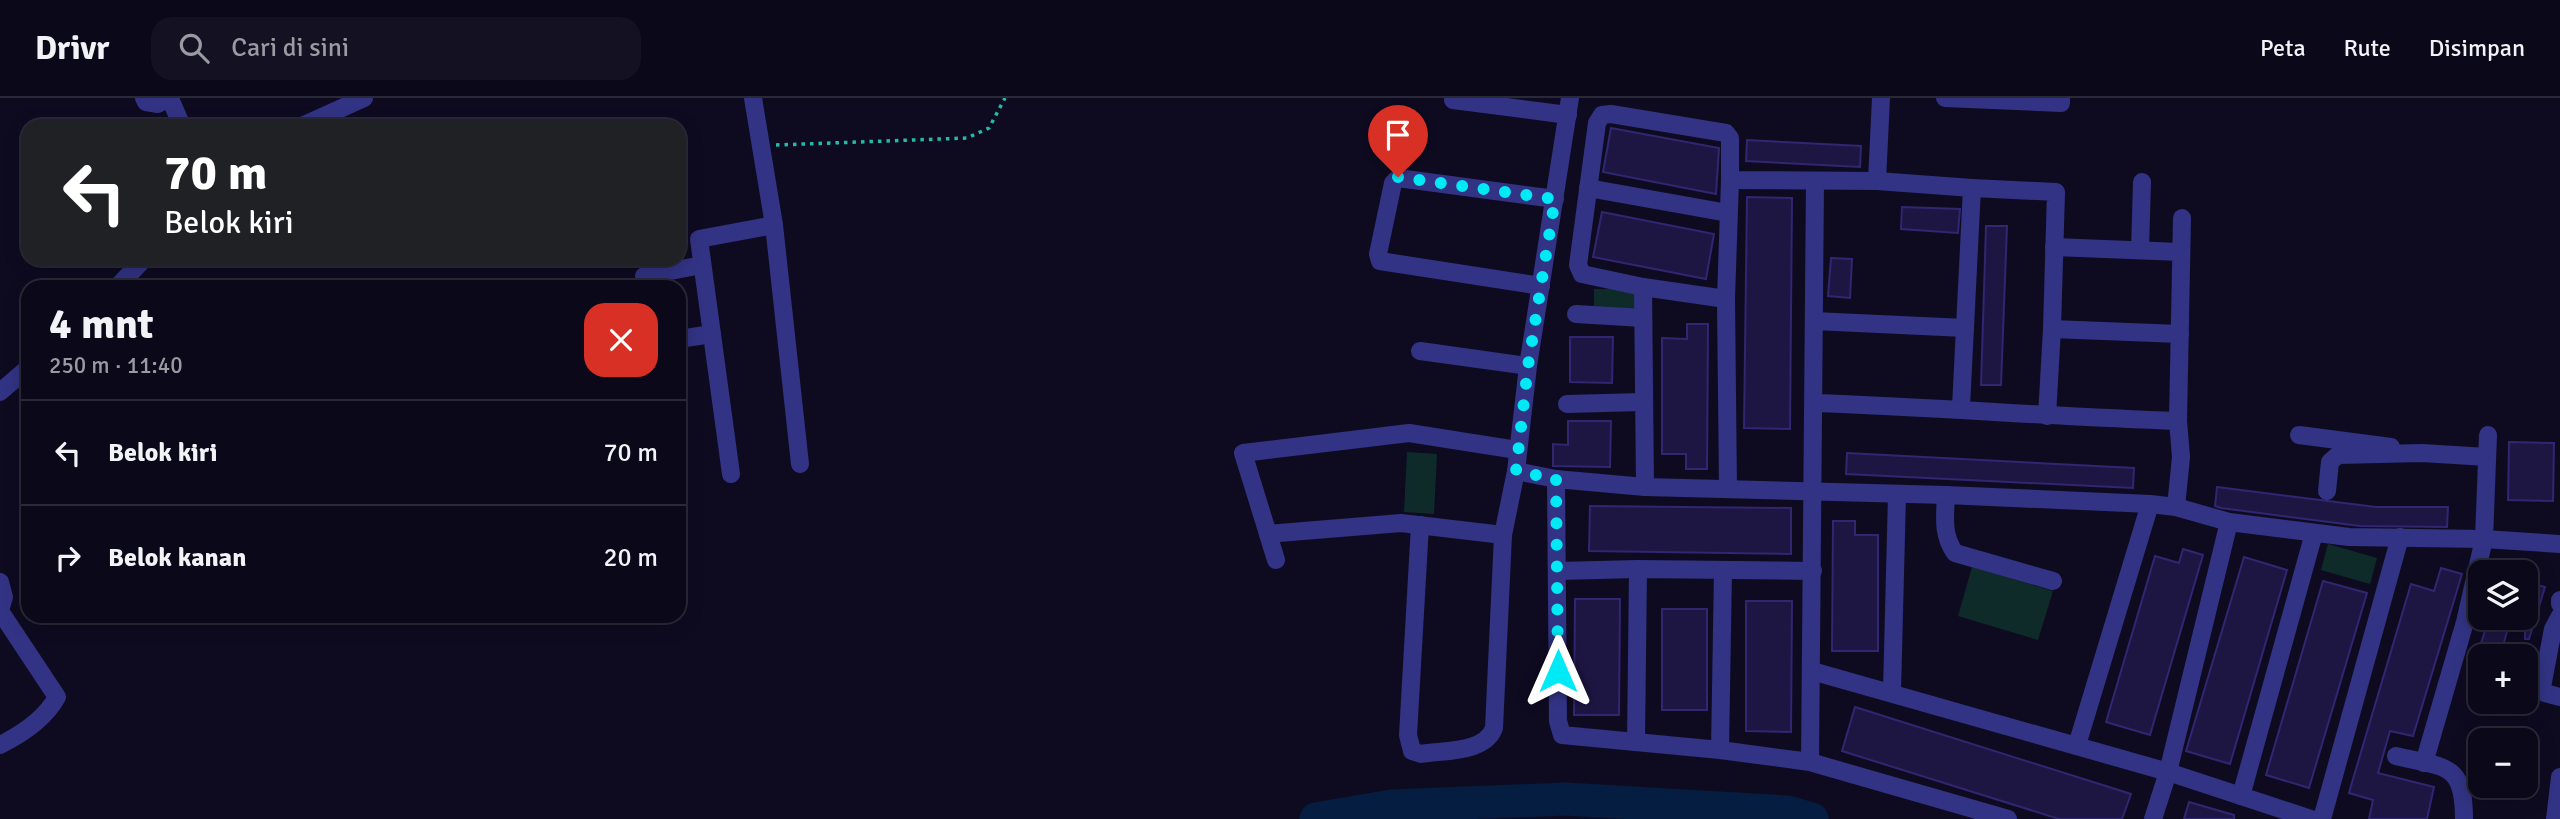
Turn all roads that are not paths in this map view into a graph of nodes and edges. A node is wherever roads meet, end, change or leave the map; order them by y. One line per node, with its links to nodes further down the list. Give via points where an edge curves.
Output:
1 (144, 98): 9 (street, via 158,104 171,101)
2 (364, 98): 10 (street)
3 (753, 98): 20 (street)
4 (1881, 98): 13 (street)
5 (1945, 98): 6 (street, via 2061,103)
6 (2061, 98)
7 (1453, 100): 8 (street)
8 (1569, 106): 17 (street)
9 (179, 119)
10 (318, 119)
11 (1730, 180): 12 (street); 15 (street, via 1730,138 1726,133 1611,114 1602,115 1597,123); 18 (street)
12 (1815, 181): 13 (street); 33 (street)
13 (1877, 181): 16 (street)
14 (2142, 182): 22 (street)
15 (1588, 188): 18 (street); 29 (street, via 1578,265 1582,274)
16 (1972, 188): 21 (street, via 2056,192); 34 (street)
17 (1555, 199): 28 (street); 28 (street, via 1398,177 1378,254 1380,261)
18 (1728, 213): 30 (street)
19 (2182, 218): 23 (street)
20 (774, 225): 24 (street, via 699,239); 56 (street)
21 (2054, 247): 22 (street); 35 (street)
22 (2140, 250): 23 (street)
23 (2181, 251): 37 (street)
24 (702, 265): 26 (street); 36 (street)
25 (137, 266): 27 (street)
26 (644, 276)
27 (124, 280)
28 (1541, 286): 40 (street)
29 (1643, 287): 30 (street); 32 (street)
30 (1726, 299): 61 (street)
31 (1576, 314): 32 (street)
32 (1643, 317): 43 (street)
33 (1814, 321): 34 (street); 44 (street)
34 (1965, 328): 46 (street)
35 (2052, 328): 37 (street); 47 (street)
36 (712, 334): 38 (street); 58 (street)
37 (2179, 334): 48 (street)
38 (686, 338)
39 (1420, 351): 40 (street)
40 (1528, 366): 52 (street)
41 (21, 374): 42 (street)
42 (0, 392)
43 (1642, 402): 45 (street); 60 (street)
44 (1814, 403): 46 (street); 63 (street)
45 (1567, 404)
46 (1961, 407): 47 (street)
47 (2047, 416): 48 (street)
48 (2178, 421): 67 (street, via 2181,457)
49 (2300, 435): 51 (street)
50 (2488, 435): 54 (street)
51 (2332, 439): 53 (street); 55 (street)
52 (1517, 450): 57 (street); 71 (street, via 1409,433 1243,453)
53 (2422, 453): 54 (street); 55 (street)
54 (2487, 457): 74 (street)
55 (2333, 458): 62 (street)
56 (800, 464)
57 (1516, 471): 59 (street); 72 (street)
58 (731, 474)
59 (1556, 479): 60 (street); 79 (street)
60 (1645, 487): 61 (street)
61 (1728, 489): 63 (street)
62 (2326, 491)
63 (1813, 493): 64 (street); 80 (street)
64 (1897, 495): 65 (street); 86 (street)
65 (1946, 495): 66 (street); 81 (street, via 1944,523 1955,553)
66 (2150, 504): 67 (street); 90 (street)
67 (2176, 507): 68 (street)
68 (2229, 522): 70 (street); 95 (street)
69 (1420, 525): 71 (street); 72 (street); 72 (street, via 1408,735 1412,751 1421,754 1476,745 1492,736)
70 (2314, 533): 73 (street); 97 (street)
71 (1268, 534): 76 (street)
72 (1503, 535)
73 (2400, 537): 74 (street); 101 (street)
74 (2484, 539): 75 (street); 94 (street)
75 (2560, 544)
76 (1276, 560)
77 (1638, 569): 78 (street); 79 (street); 88 (street)
78 (1723, 570): 80 (street); 91 (street)
79 (1558, 571): 88 (street, via 1560,733 1572,738)
80 (1813, 571): 85 (street)
81 (2053, 581)
82 (0, 582): 83 (street, via 4,597)
83 (0, 611): 89 (street, via 57,696 20,735)
84 (2560, 616): 87 (street, via 2553,629 2542,687)
85 (1812, 671): 86 (street); 93 (street)
86 (1892, 691): 90 (street)
87 (2560, 697)
88 (1636, 742): 91 (street)
89 (0, 745)
90 (2077, 745): 95 (street)
91 (1720, 750): 93 (street)
92 (2396, 755): 94 (street)
93 (1810, 762): 98 (street)
94 (2424, 763): 102 (street, via 2459,777)
95 (2168, 772): 97 (street); 99 (street)
96 (2560, 777): 103 (street)
97 (2241, 796): 100 (street)
98 (2008, 819)
99 (2153, 819)
100 (2311, 819)
101 (2322, 819)
102 (2464, 819)
103 (2555, 819)

